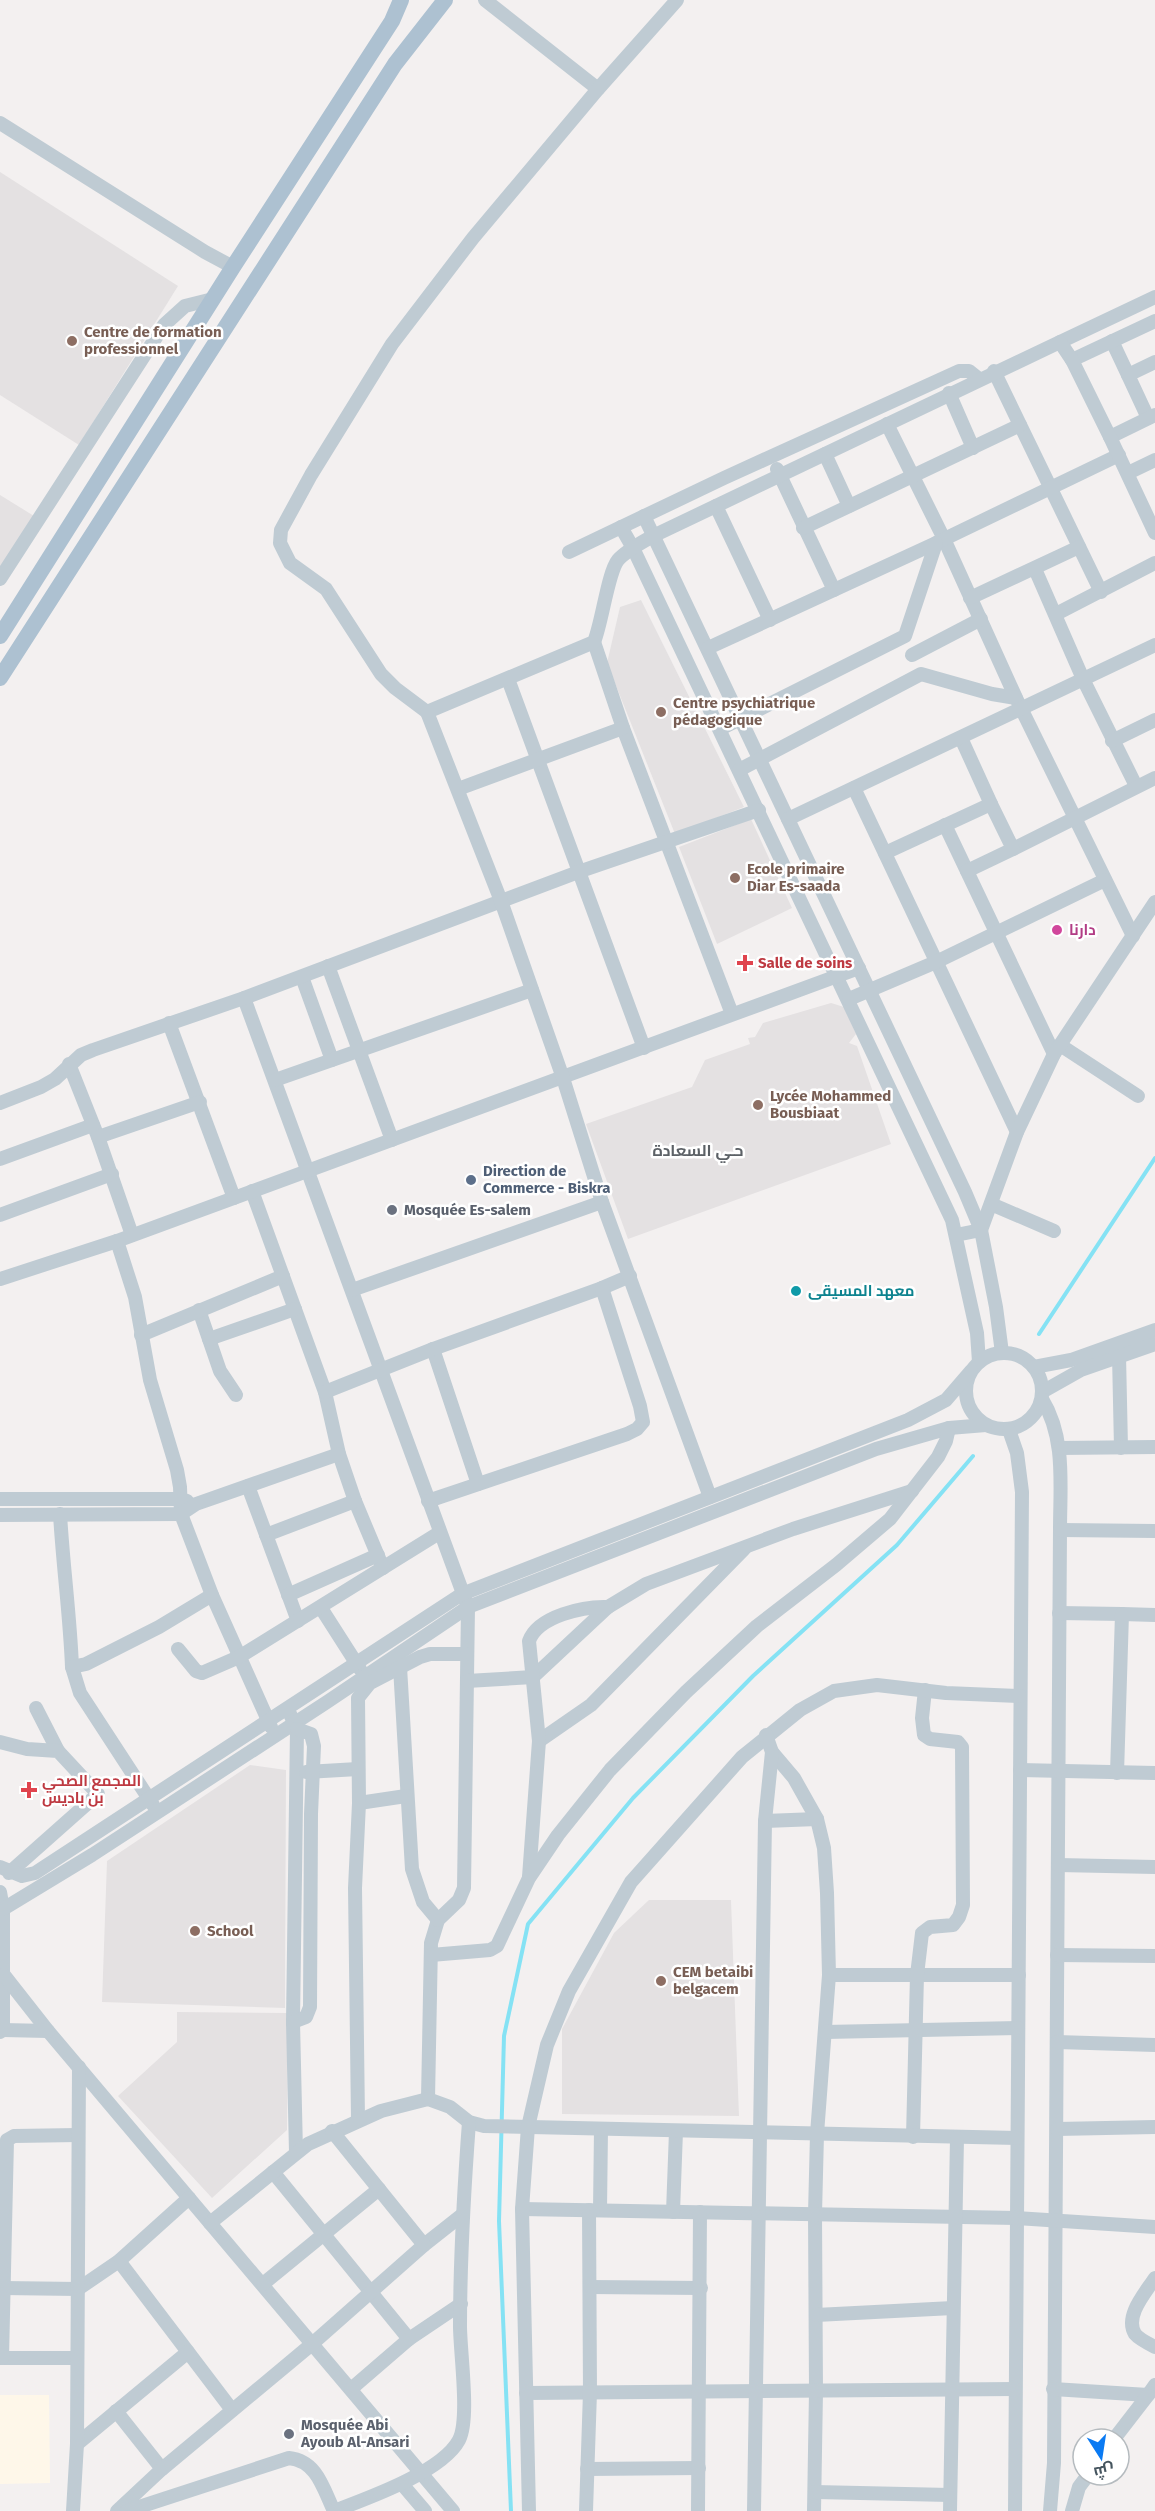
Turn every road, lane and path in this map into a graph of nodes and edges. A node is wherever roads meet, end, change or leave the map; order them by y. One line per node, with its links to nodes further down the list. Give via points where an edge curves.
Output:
1 (401, 0): 7 (main road, via 392,21)
2 (445, 0): 59 (main road, via 395,64)
3 (485, 0): 5 (street)
4 (677, 0): 5 (street)
5 (598, 89): 63 (street, via 473,238 392,344 281,531 280,543 287,560 331,595 381,674)
6 (0, 123): 7 (street)
7 (233, 267): 9 (main road)
8 (1155, 297): 12 (street)
9 (213, 299): 45 (street, via 185,306 164,325); 52 (main road)
10 (1155, 321): 11 (street)
11 (1112, 341): 13 (street); 16 (street)
12 (1060, 342): 13 (street); 15 (street)
13 (1072, 360): 22 (street)
14 (1155, 362): 16 (street)
15 (994, 371): 17 (street); 21 (street)
16 (1128, 375): 19 (street)
17 (979, 379): 18 (street); 26 (street, via 969,371 959,370)
18 (949, 393): 20 (street); 23 (street)
19 (1152, 416): 22 (street)
20 (887, 424): 24 (street); 30 (street)
21 (1020, 425): 23 (street); 31 (street)
22 (1110, 437): 25 (street)
23 (973, 448): 30 (street)
24 (825, 454): 29 (street); 33 (street)
25 (1119, 455): 28 (street); 31 (street)
26 (770, 456): 29 (street); 34 (street)
27 (1155, 460): 28 (street)
28 (1128, 473): 37 (street)
29 (780, 475): 32 (street); 36 (street)
30 (913, 476): 33 (street); 39 (street)
31 (1052, 488): 39 (street); 40 (street)
32 (716, 506): 38 (street); 51 (street)
33 (849, 506): 36 (street)
34 (644, 516): 35 (street); 38 (street)
35 (621, 527): 41 (street); 42 (street)
36 (803, 528): 46 (street)
37 (1155, 533)
38 (653, 536): 41 (street); 56 (street)
39 (940, 541): 46 (street); 48 (street); 53 (street)
40 (1079, 547): 44 (street); 47 (street)
41 (633, 548): 54 (street, via 613,567); 67 (street)
42 (569, 552)
43 (1155, 563): 47 (street)
44 (1035, 568): 48 (street); 49 (street)
45 (0, 579)
46 (834, 590): 51 (street)
47 (1101, 592): 49 (street)
48 (970, 598): 50 (street)
49 (1056, 614): 61 (street)
50 (981, 619): 57 (street); 62 (street)
51 (770, 620): 56 (street)
52 (0, 636)
53 (905, 636): 57 (street); 64 (street)
54 (594, 642): 60 (street); 66 (street)
55 (1155, 645): 61 (street)
56 (708, 648): 64 (street)
57 (912, 655): 58 (street)
58 (921, 674): 62 (street); 71 (street)
59 (0, 678)
60 (508, 679): 63 (street); 70 (street)
61 (1083, 679): 62 (street); 69 (street)
62 (1019, 703): 68 (street); 79 (street)
63 (427, 712): 76 (street)
64 (742, 719): 67 (street); 71 (street)
65 (1155, 720): 69 (street)
66 (623, 728): 70 (street); 82 (street)
67 (720, 729): 72 (street)
68 (961, 738): 75 (street); 77 (street)
69 (1112, 741): 74 (street)
70 (539, 759): 76 (street); 85 (street)
71 (760, 760): 72 (street); 80 (street)
72 (739, 770): 78 (street)
73 (1155, 778): 74 (street)
74 (1136, 786): 79 (street)
75 (854, 788): 80 (street); 84 (street)
76 (458, 789): 88 (street)
77 (991, 804): 81 (street); 83 (street)
78 (759, 810): 82 (street); 96 (street)
79 (1076, 816): 83 (street); 87 (street)
80 (788, 819): 94 (street)
81 (945, 825): 84 (street); 86 (street)
82 (666, 842): 85 (street); 101 (street)
83 (1013, 849): 86 (street)
84 (885, 853): 92 (street)
85 (580, 871): 88 (street); 103 (street)
86 (967, 871): 90 (street)
87 (1105, 880): 90 (street); 91 (street)
88 (501, 901): 93 (street); 97 (street)
89 (1155, 902): 91 (street)
90 (996, 932): 92 (street); 104 (street)
91 (1134, 936): 104 (street)
92 (936, 962): 98 (street); 114 (street)
93 (328, 966): 95 (street); 105 (street)
94 (859, 968): 96 (street); 98 (street)
95 (302, 977): 99 (street); 106 (street)
96 (838, 977): 100 (street); 101 (street)
97 (532, 990): 105 (street); 108 (street)
98 (871, 991): 100 (street); 124 (street)
99 (244, 999): 102 (street); 109 (street)
100 (849, 999): 127 (street)
101 (732, 1014): 103 (street)
102 (169, 1023): 107 (street, via 93,1050); 111 (street)
103 (644, 1048): 108 (street)
104 (1057, 1049): 110 (street); 114 (street)
105 (361, 1050): 106 (street); 115 (street)
106 (332, 1060): 109 (street)
107 (69, 1064): 112 (street, via 41,1087); 113 (street)
108 (562, 1078): 115 (street); 121 (street)
109 (275, 1080): 117 (street)
110 (1138, 1096)
111 (200, 1102): 113 (street); 120 (street)
112 (0, 1103)
113 (96, 1131): 116 (street); 118 (street)
114 (1017, 1132): 122 (street)
115 (392, 1140): 117 (street)
116 (0, 1159)
117 (309, 1171): 119 (street); 133 (street)
118 (112, 1174): 123 (street); 126 (street)
119 (252, 1191): 120 (street); 129 (street)
120 (234, 1198): 126 (street)
121 (602, 1202): 130 (street); 133 (street)
122 (991, 1204): 124 (street); 125 (street)
123 (0, 1215)
124 (981, 1230): 127 (street); 141 (street)
125 (1053, 1231)
126 (132, 1235): 128 (street)
127 (956, 1235): 143 (street, via 977,1333)
128 (117, 1241): 131 (street); 137 (street, via 135,1297)
129 (283, 1276): 134 (street); 135 (street)
130 (630, 1276): 132 (street); 159 (street)
131 (0, 1279)
132 (602, 1288): 140 (street); 156 (street, via 643,1422 627,1434)
133 (352, 1290): 145 (street)
134 (295, 1309): 138 (street); 146 (street)
135 (199, 1310): 137 (street); 138 (street)
136 (1155, 1330): 144 (street, via 1071,1360)
137 (141, 1335): 160 (street, via 177,1470)
138 (209, 1339): 147 (street, via 220,1371)
139 (1155, 1344): 142 (street)
140 (433, 1349): 145 (street); 156 (street)
141 (1002, 1353): 143 (street); 144 (street, via 1014,1354)
142 (1119, 1355): 148 (street, via 1081,1370); 153 (street)
143 (975, 1366): 149 (street, via 966,1383 967,1401 975,1418); 159 (street, via 946,1400 908,1420)
144 (1034, 1367): 148 (street)
145 (382, 1368): 146 (street); 163 (street)
146 (325, 1392): 155 (street)
147 (236, 1395)
148 (1042, 1396): 151 (street, via 1030,1419); 154 (street)
149 (986, 1425): 150 (street); 151 (street)
150 (949, 1428): 158 (street, via 938,1457); 176 (street, via 876,1449)
151 (1009, 1430): 193 (street, via 1017,1453 1022,1492)
152 (1155, 1447): 153 (street)
153 (1121, 1448): 154 (street)
154 (1059, 1449): 168 (street)
155 (339, 1454): 157 (street); 162 (street)
156 (478, 1484): 163 (street)
157 (248, 1486): 164 (street); 171 (street)
158 (912, 1491): 172 (street); 222 (street, via 890,1520 757,1626 686,1692 610,1770 558,1834)
159 (710, 1497): 176 (street)
160 (180, 1498): 161 (street); 164 (street); 166 (street)
161 (0, 1499)
162 (355, 1501): 171 (street); 173 (street)
163 (428, 1501): 170 (street)
164 (196, 1504): 166 (street)
165 (60, 1514): 166 (street); 167 (street); 188 (street)
166 (181, 1514): 174 (street)
167 (0, 1515)
168 (1060, 1530): 169 (street); 179 (street)
169 (1155, 1531)
170 (439, 1533): 173 (street); 176 (street)
171 (266, 1535): 175 (street)
172 (748, 1545): 177 (street, via 646,1584); 200 (street, via 591,1705)
173 (381, 1561): 175 (street); 178 (street)
174 (212, 1595): 185 (street); 188 (street, via 159,1627 86,1664)
175 (288, 1595): 182 (street)
176 (465, 1600): 184 (street); 186 (street); 189 (street)
177 (608, 1606): 190 (street); 190 (street, via 579,1609 538,1627 529,1641)
178 (321, 1608): 182 (street); 186 (street)
179 (1059, 1613): 180 (street); 210 (street)
180 (1122, 1614): 181 (street); 211 (street)
181 (1155, 1615)
182 (297, 1621): 185 (street)
183 (178, 1649): 185 (street, via 196,1671 202,1672)
184 (467, 1654): 187 (street, via 430,1654); 191 (street)
185 (239, 1657): 196 (street)
186 (356, 1662): 189 (street); 194 (street)
187 (400, 1666): 205 (street, via 370,1683 358,1698); 213 (street)
188 (72, 1667): 214 (street, via 80,1693)
189 (364, 1675): 197 (street)
190 (533, 1677): 191 (street); 200 (street)
191 (467, 1681): 225 (street, via 464,1888 459,1900)
192 (925, 1690): 193 (street); 199 (street, via 877,1685 834,1691); 231 (street, via 924,1735 958,1742 962,1747 963,1905 953,1925 923,1930)
193 (1020, 1696): 206 (street)
194 (287, 1707): 196 (street); 197 (street)
195 (36, 1708): 202 (street)
196 (268, 1719): 198 (street); 204 (street)
197 (296, 1725): 198 (street); 208 (street); 209 (street, via 313,1738)
198 (274, 1734): 207 (street)
199 (766, 1735): 203 (street); 245 (street, via 631,1882 569,1991 547,2044)
200 (539, 1741): 222 (street)
201 (0, 1742): 202 (street)
202 (58, 1751): 221 (street, via 98,1794)
203 (772, 1752): 217 (street, via 794,1778); 218 (street)
204 (212, 1758): 207 (street); 214 (street)
205 (358, 1769): 209 (street); 215 (street)
206 (1020, 1770): 210 (street); 232 (street)
207 (218, 1772): 216 (street)
208 (297, 1772): 209 (street); 233 (street)
209 (313, 1772): 233 (street, via 310,2007 306,2017)
210 (1058, 1772): 211 (street); 219 (street)
211 (1117, 1773): 212 (street)
212 (1155, 1773)
213 (406, 1796): 215 (street); 225 (street, via 414,1880 423,1902)
214 (149, 1797): 216 (street); 221 (street, via 35,1873 22,1876)
215 (359, 1803): 243 (street, via 355,1888)
216 (157, 1812): 224 (street)
217 (817, 1819): 218 (street); 230 (street, via 824,1848)
218 (765, 1821): 251 (street)
219 (1058, 1865): 220 (street); 226 (street)
220 (1155, 1867)
221 (5, 1870)
222 (529, 1878): 227 (street, via 497,1946 490,1950)
223 (0, 1892): 224 (street)
224 (3, 1909): 229 (street)
225 (438, 1920): 227 (street)
226 (1057, 1954): 228 (street); 239 (street)
227 (431, 1955): 242 (street)
228 (1155, 1956)
229 (4, 1975): 236 (street); 237 (street)
230 (829, 1975): 231 (street); 238 (street)
231 (917, 1975): 232 (street); 234 (street)
232 (1019, 1975): 235 (street)
233 (293, 2022): 257 (street)
234 (915, 2028): 235 (street); 238 (street); 254 (street)
235 (1018, 2028): 256 (street)
236 (2, 2031): 237 (street)
237 (48, 2031): 241 (street)
238 (825, 2032): 252 (street)
239 (1057, 2042): 240 (street); 248 (street)
240 (1155, 2045)
241 (79, 2067): 253 (street); 260 (street)
242 (428, 2099): 243 (street); 244 (street, via 450,2107)
243 (358, 2119): 249 (street)
244 (469, 2122): 245 (street); 267 (street)
245 (528, 2127): 247 (street); 261 (street)
246 (1155, 2127): 248 (street)
247 (601, 2129): 250 (street); 262 (street)
248 (1057, 2129): 270 (street)
249 (332, 2131): 257 (street); 259 (street)
250 (676, 2131): 251 (street); 263 (street)
251 (761, 2133): 252 (street); 265 (street)
252 (817, 2134): 254 (street); 266 (street)
253 (78, 2135): 279 (street, via 8,2138); 281 (street)
254 (913, 2137): 255 (street)
255 (957, 2138): 256 (street); 268 (street)
256 (1017, 2138): 269 (street)
257 (296, 2152): 258 (street)
258 (273, 2172): 271 (street); 273 (street)
259 (379, 2188): 273 (street); 274 (street)
260 (189, 2198): 271 (street); 275 (street)
261 (522, 2209): 262 (street); 301 (street)
262 (595, 2210): 263 (street); 278 (street)
263 (674, 2212): 264 (street)
264 (700, 2212): 265 (street); 280 (street)
265 (759, 2213): 266 (street); 298 (street)
266 (815, 2214): 268 (street); 285 (street)
267 (462, 2215): 274 (street); 283 (street)
268 (955, 2217): 269 (street); 284 (street)
269 (1016, 2218): 270 (street); 294 (street)
270 (1056, 2220): 272 (street); 292 (street)
271 (210, 2223): 277 (street)
272 (1155, 2227)
273 (325, 2233): 277 (street); 282 (street)
274 (424, 2245): 282 (street)
275 (119, 2261): 281 (street); 289 (street)
276 (1155, 2278): 288 (street, via 1134,2313 1132,2325 1136,2335)
277 (263, 2284): 287 (street)
278 (590, 2287): 280 (street); 300 (street)
279 (3, 2288): 281 (street); 290 (street)
280 (701, 2288): 297 (street)
281 (78, 2289): 291 (street)
282 (371, 2292): 286 (street); 287 (street)
283 (461, 2304): 286 (street); 309 (street, via 464,2422 452,2450)
284 (953, 2308): 285 (street); 295 (street)
285 (816, 2315): 299 (street)
286 (409, 2339): 293 (street)
287 (312, 2343): 293 (street); 302 (street)
288 (1155, 2347)
289 (188, 2352): 302 (street); 303 (street)
290 (1, 2358): 291 (street)
291 (77, 2358): 305 (street)
292 (1053, 2388): 296 (street); 327 (street)
293 (351, 2389): 309 (street)
294 (1015, 2389): 295 (street); 326 (street)
295 (952, 2390): 299 (street); 313 (street)
296 (1152, 2390): 304 (street)
297 (700, 2391): 298 (street); 300 (street); 306 (street)
298 (757, 2391): 299 (street); 323 (street)
299 (816, 2391): 312 (street)
300 (590, 2392): 301 (street); 308 (street)
301 (526, 2393): 320 (street)
302 (232, 2410): 307 (street)
303 (116, 2411): 305 (street); 307 (street)
304 (1123, 2427)
305 (77, 2444): 314 (street)
306 (699, 2468): 308 (street); 322 (street)
307 (162, 2469): 315 (street)
308 (587, 2469): 321 (street)
309 (421, 2472): 310 (street); 319 (street)
310 (402, 2484): 317 (street); 318 (street)
311 (1079, 2487): 328 (street)
312 (815, 2492): 313 (street); 324 (street)
313 (950, 2495): 325 (street)
314 (75, 2508)
315 (117, 2511)
316 (128, 2511): 317 (street, via 289,2458 302,2459 315,2471)
317 (334, 2511)
318 (425, 2511)
319 (453, 2511)
320 (529, 2511)
321 (586, 2511)
322 (698, 2511)
323 (754, 2511)
324 (814, 2511)
325 (950, 2511)
326 (1015, 2511)
327 (1050, 2511)
328 (1072, 2511)

